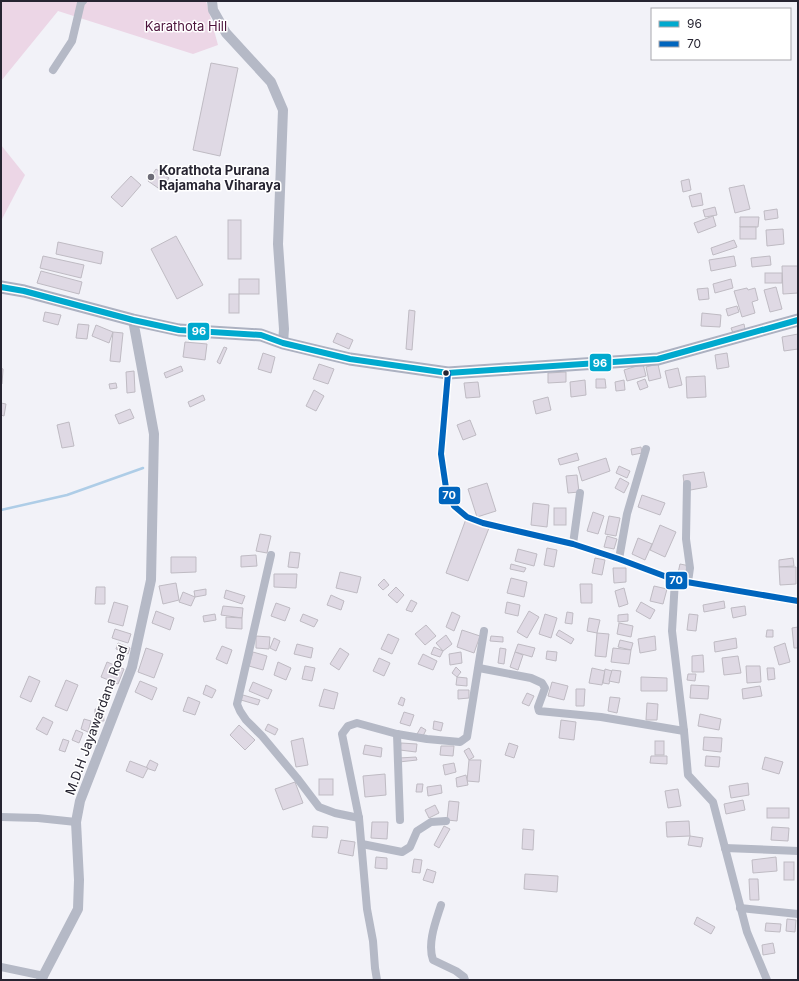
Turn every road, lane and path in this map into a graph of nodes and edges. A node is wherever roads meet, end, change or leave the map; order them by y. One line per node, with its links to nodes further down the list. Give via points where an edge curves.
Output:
1 (83, 1): 3 (street, via 72,41)
2 (212, 1): 7 (street, via 226,33 271,82 283,110 278,244)
3 (53, 70)
4 (1, 287): 5 (main road)
5 (133, 320): 7 (main road, via 179,330 261,335); 26 (street, M.D.H Jayawardana Road, via 154,434 151,580 132,667 80,801)
6 (798, 320): 8 (main road, via 658,359)
7 (283, 343): 8 (main road, via 350,359)
8 (448, 372): 12 (street, via 441,454 446,488 454,506 467,517 484,523)
9 (646, 449): 14 (street)
10 (688, 484): 16 (street)
11 (580, 493): 12 (street)
12 (573, 544): 14 (street)
13 (271, 555): 23 (street, via 237,704 246,720 319,807)
14 (619, 559): 15 (street)
15 (675, 580): 16 (street); 20 (street, via 672,631)
16 (688, 582): 17 (street)
17 (798, 601)
18 (484, 631): 19 (street)
19 (479, 668): 20 (street, via 531,678 542,683 545,688 539,711 601,717); 21 (street, via 467,736 460,742 427,740)
20 (684, 731): 28 (street, via 688,775 713,802)
21 (397, 734): 23 (street, via 357,723 348,726 342,734); 24 (street)
22 (1, 818): 26 (street)
23 (359, 818): 27 (street)
24 (400, 820)
25 (446, 821): 27 (street, via 431,822 417,831 410,847 402,852)
26 (76, 822): 34 (street, M.D.H Jayawardana Road, via 78,909)
27 (362, 844): 35 (street, via 367,909)
28 (725, 848): 29 (street); 31 (street)
29 (798, 851)
30 (441, 905): 36 (street, via 433,930 431,954 433,960 456,971)
31 (740, 908): 32 (street); 37 (street)
32 (798, 914)
33 (1, 967): 34 (street)
34 (42, 978)
35 (377, 980)
36 (465, 980)
37 (767, 980)

